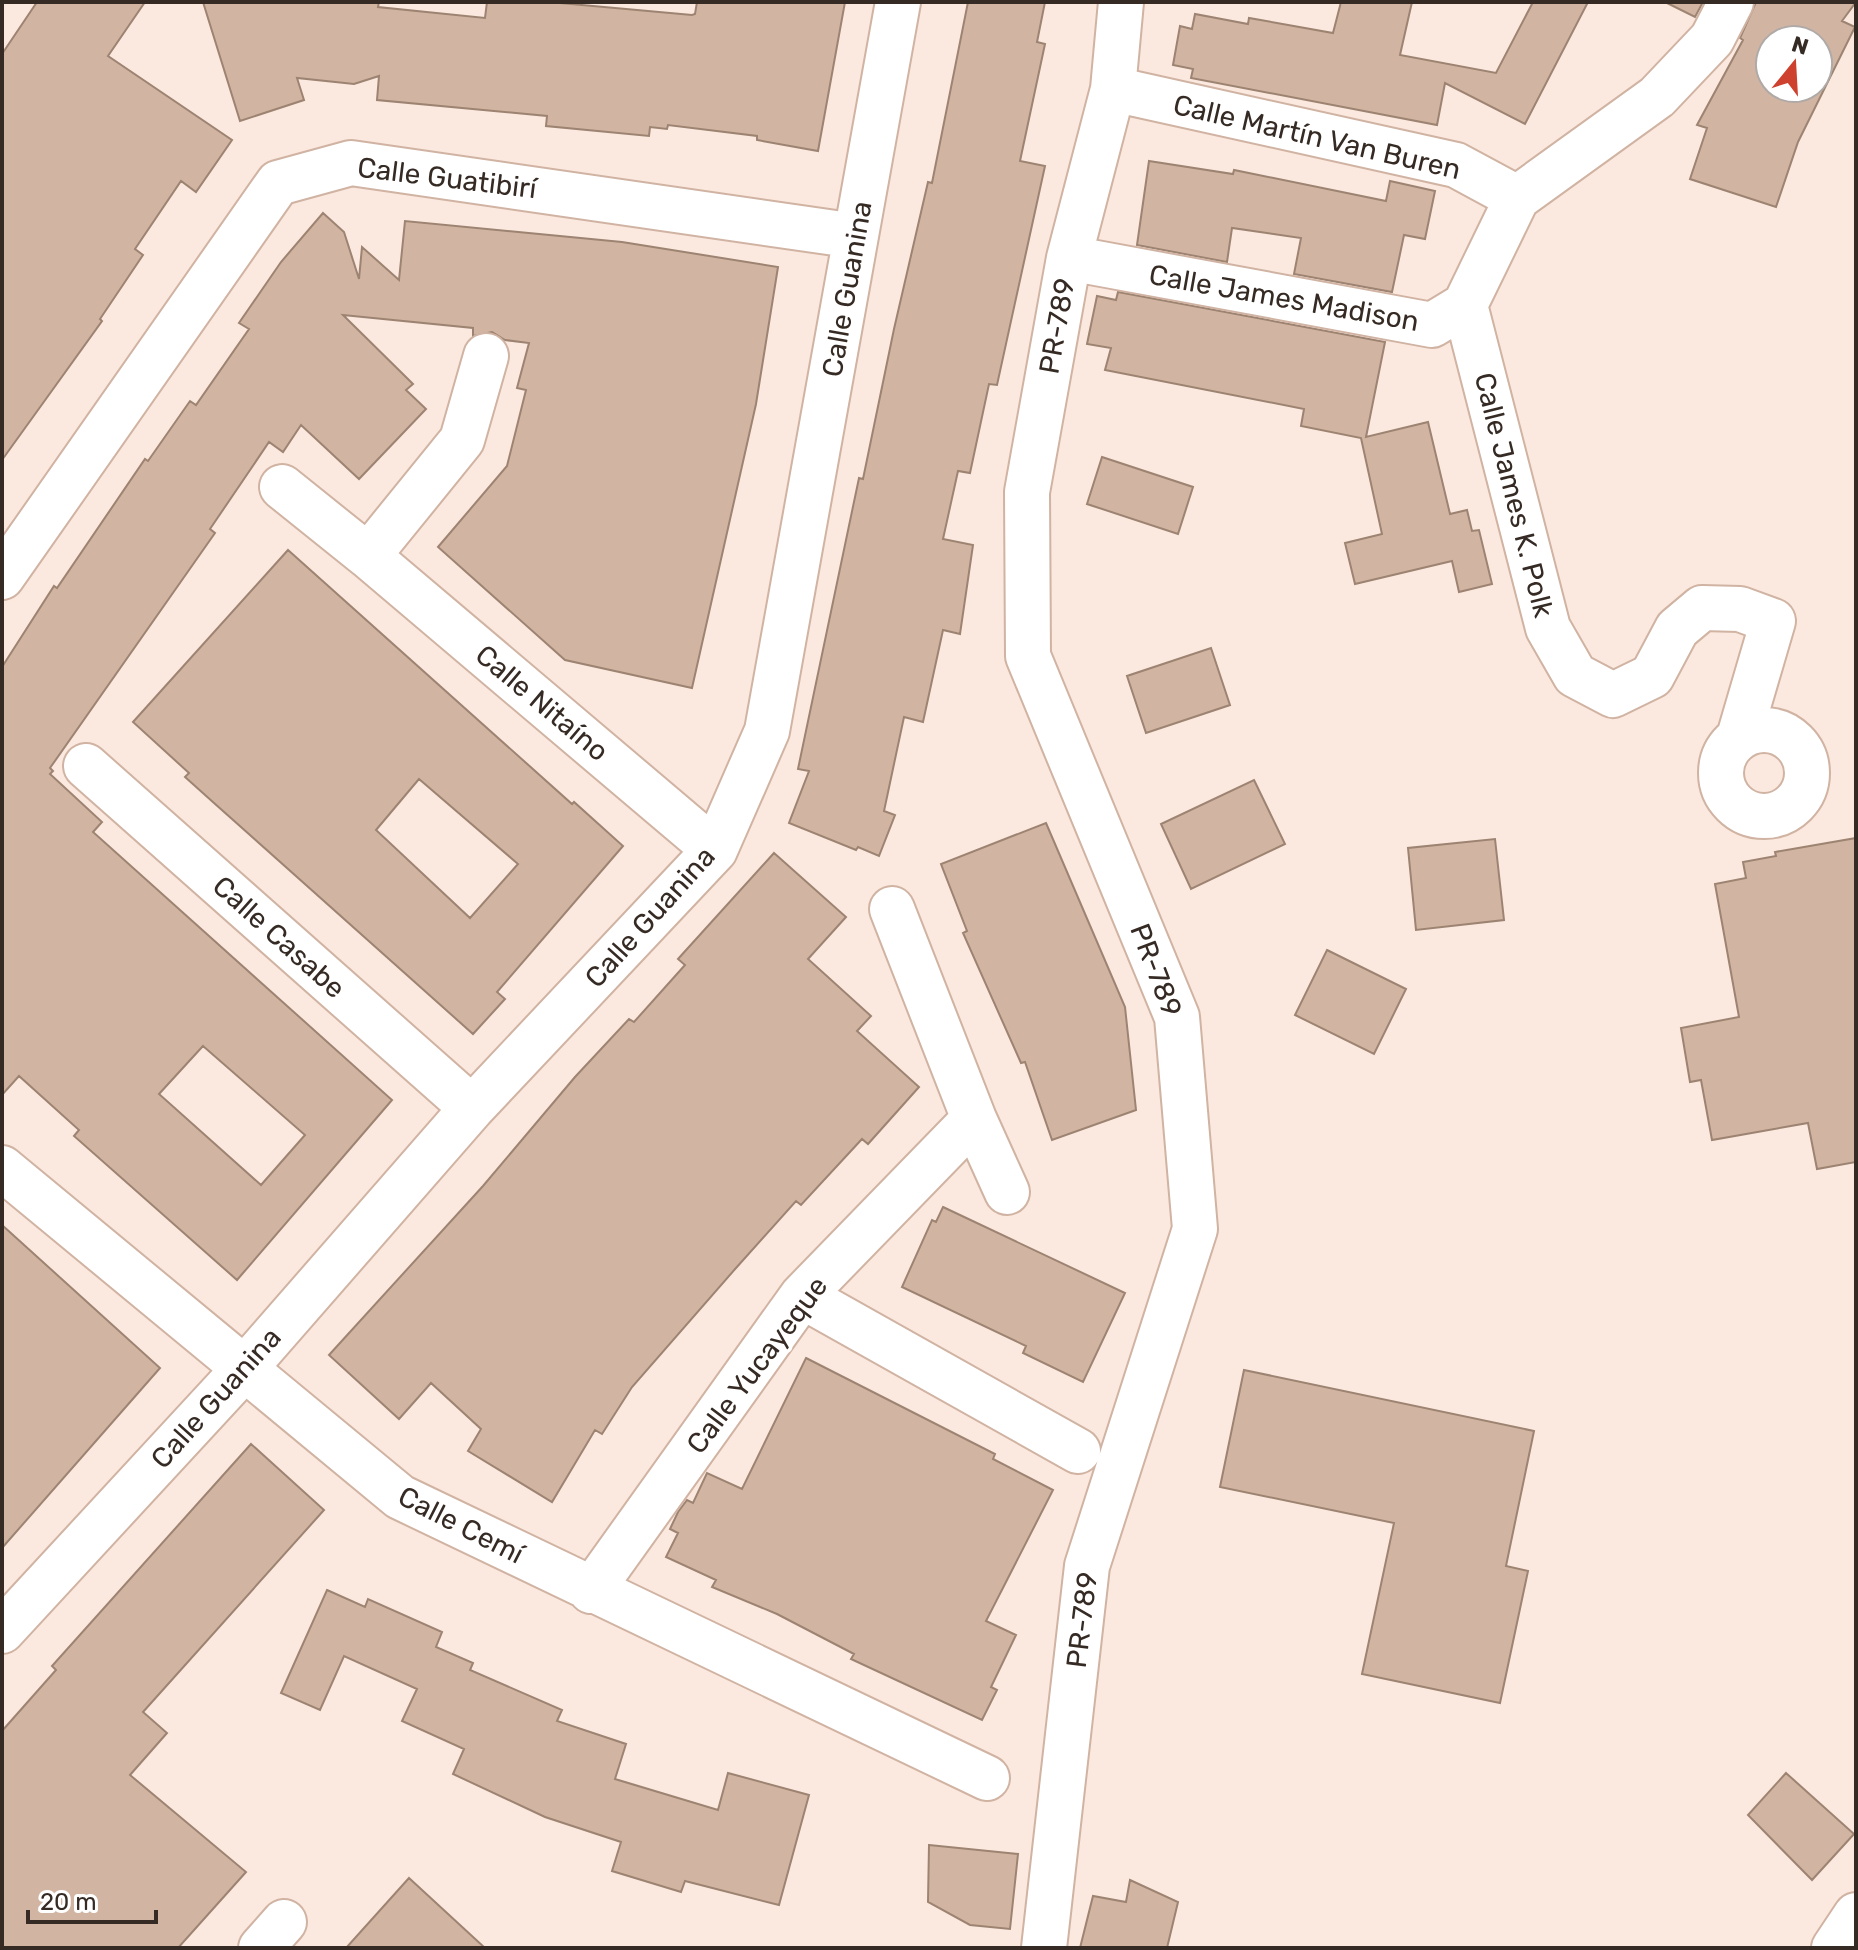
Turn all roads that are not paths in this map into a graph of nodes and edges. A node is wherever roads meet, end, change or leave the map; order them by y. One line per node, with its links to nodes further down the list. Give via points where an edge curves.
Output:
1 (898, 2): 6 (street, Calle Guanina)
2 (1121, 2): 4 (street, PR-789 / PR-789)
3 (1731, 2): 5 (street, via 1712,39 1657,97)
4 (1113, 89): 5 (street, Calle Martín Van Buren, via 1456,165); 7 (street, PR-789 / PR-789)
5 (1517, 198): 8 (street)
6 (856, 236): 12 (street, Calle Guatibirí, via 351,163 278,183); 15 (street, Calle Guanina, via 767,731)
7 (1069, 258): 8 (street, Calle James Madison, via 1432,325); 28 (street, PR-789 / PR-789, via 1027,492 1028,656 1177,1017 1195,1229 1087,1566)
8 (1465, 305): 13 (street, Calle James K. Polk, via 1548,628 1575,675 1613,695 1652,676 1677,629 1702,608 1740,609 1773,621)
9 (486, 356): 11 (street, via 462,440)
10 (282, 487): 11 (street, Calle Nitaíno)
11 (368, 556): 15 (street, Calle Nitaíno)
12 (2, 577)
13 (1739, 737)
14 (86, 766): 17 (street, Calle Casabe)
15 (715, 850): 17 (street, Calle Guanina)
16 (892, 909): 18 (street)
17 (472, 1108): 22 (street, Calle Guanina)
18 (974, 1119): 20 (street); 21 (street, Calle Yucayeque)
19 (2, 1168): 22 (street, Calle Cemí)
20 (1007, 1192)
21 (802, 1296): 23 (street); 24 (street, Calle Yucayeque)
22 (245, 1368): 24 (street, Calle Cemí, via 400,1497); 25 (street, Calle Guanina)
23 (1078, 1451)
24 (591, 1591): 26 (street, Calle Cemí)
25 (3, 1627)
26 (987, 1778)
27 (1856, 1915): 29 (street)
28 (1044, 1948)
29 (1834, 1948)

